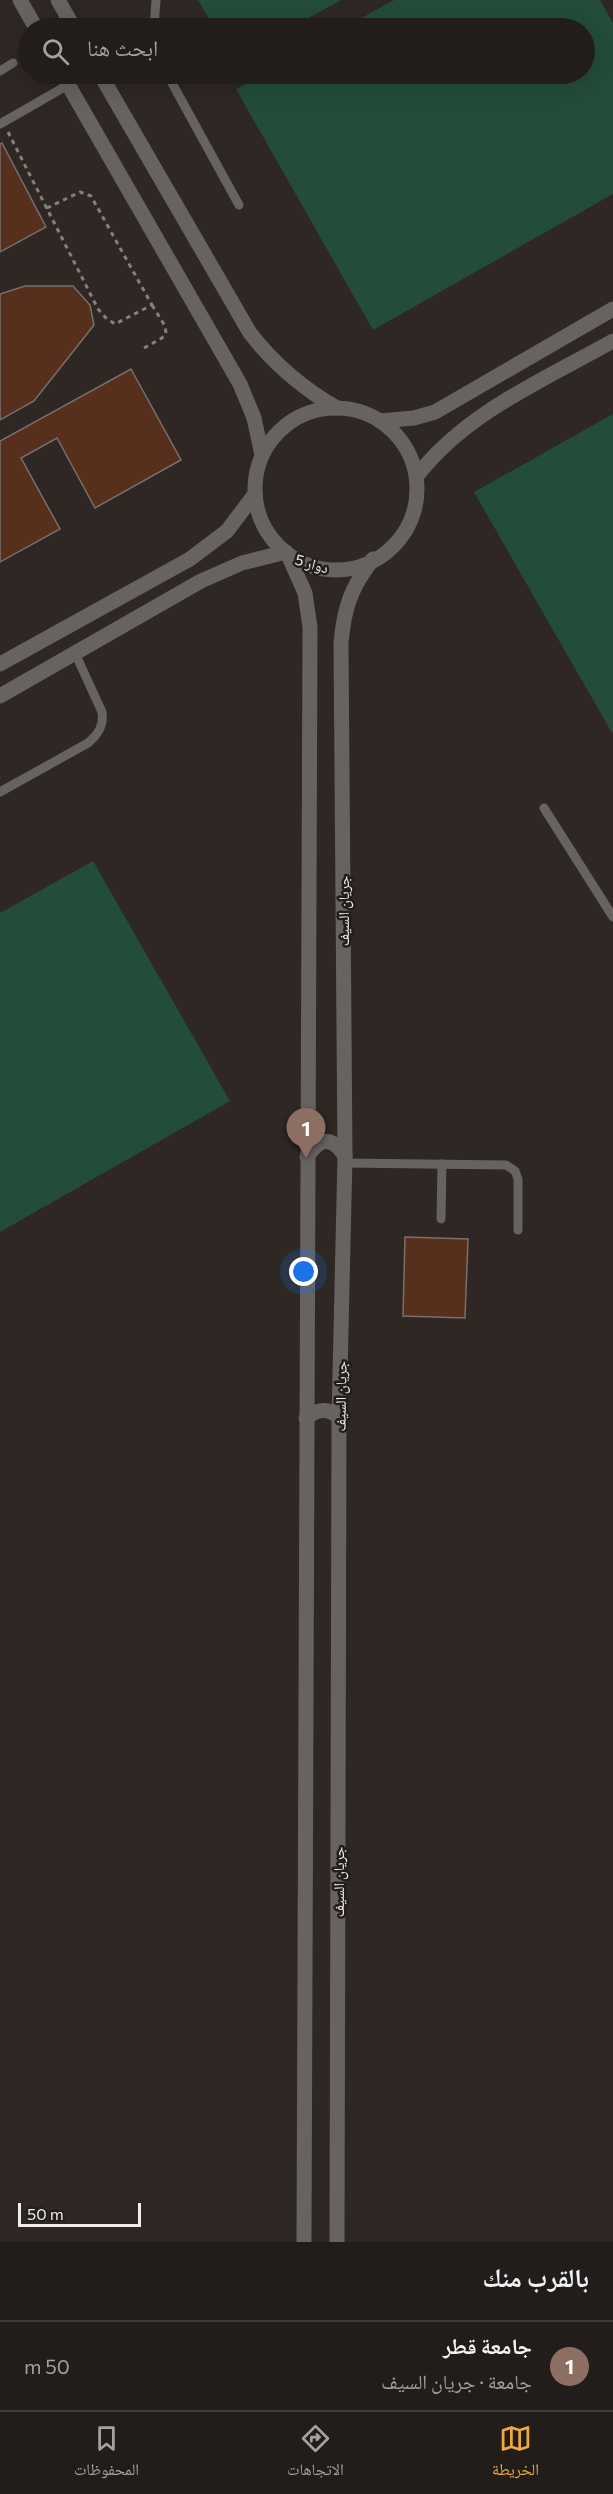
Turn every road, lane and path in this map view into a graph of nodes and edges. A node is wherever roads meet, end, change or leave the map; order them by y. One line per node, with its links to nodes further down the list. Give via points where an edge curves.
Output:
1 (20, 0): 4 (street)
2 (58, 0): 5 (street)
3 (156, 0): 6 (lane)
4 (30, 18)
5 (68, 18)
6 (155, 18)
7 (13, 63): 8 (lane)
8 (0, 71)
9 (58, 84): 13 (lane)
10 (68, 84): 22 (street, via 240,384 254,418)
11 (106, 84): 20 (street, via 250,333 280,368)
12 (172, 84): 14 (lane)
13 (2, 123): 15 (path)
14 (239, 205)
15 (47, 208): 16 (path, via 80,192 91,196); 16 (path, via 106,318 115,324)
16 (152, 305): 19 (path, via 166,333)
17 (613, 309): 21 (street, via 435,412)
18 (613, 341): 23 (street, via 475,420 439,450)
19 (144, 348)
20 (337, 408): 21 (street, دوار 5); 22 (street, دوار 5, via 311,412 287,424)
21 (380, 421): 23 (street, دوار 5, via 408,451)
22 (262, 455): 24 (street, دوار 5)
23 (417, 476): 26 (street, دوار 5, via 416,504 406,531 388,552)
24 (255, 494): 25 (street, دوار 5, via 267,532); 27 (street, via 227,531 210,546)
25 (287, 555): 26 (street, دوار 5, via 336,570); 28 (street, via 221,571); 34 (street, via 305,593 310,627)
26 (374, 559): 35 (street, جريان السيف, via 355,583 343,620 341,643)
27 (61, 629): 28 (street); 29 (street)
28 (75, 653): 30 (street); 31 (lane, via 102,711 99,733)
29 (0, 664)
30 (0, 696)
31 (0, 792)
32 (544, 808): 33 (lane)
33 (613, 917)
34 (307, 1157): 35 (street, via 316,1145 324,1142 338,1146); 39 (street)
35 (345, 1160): 36 (lane); 40 (street, جريان السيف)
36 (442, 1164): 37 (lane); 38 (lane, via 506,1166 515,1171)
37 (441, 1219)
38 (518, 1230)
39 (306, 1418): 40 (street, via 317,1410 327,1410); 41 (street)
40 (339, 1418): 42 (street, جريان السيف)
41 (304, 2242)
42 (337, 2242)

